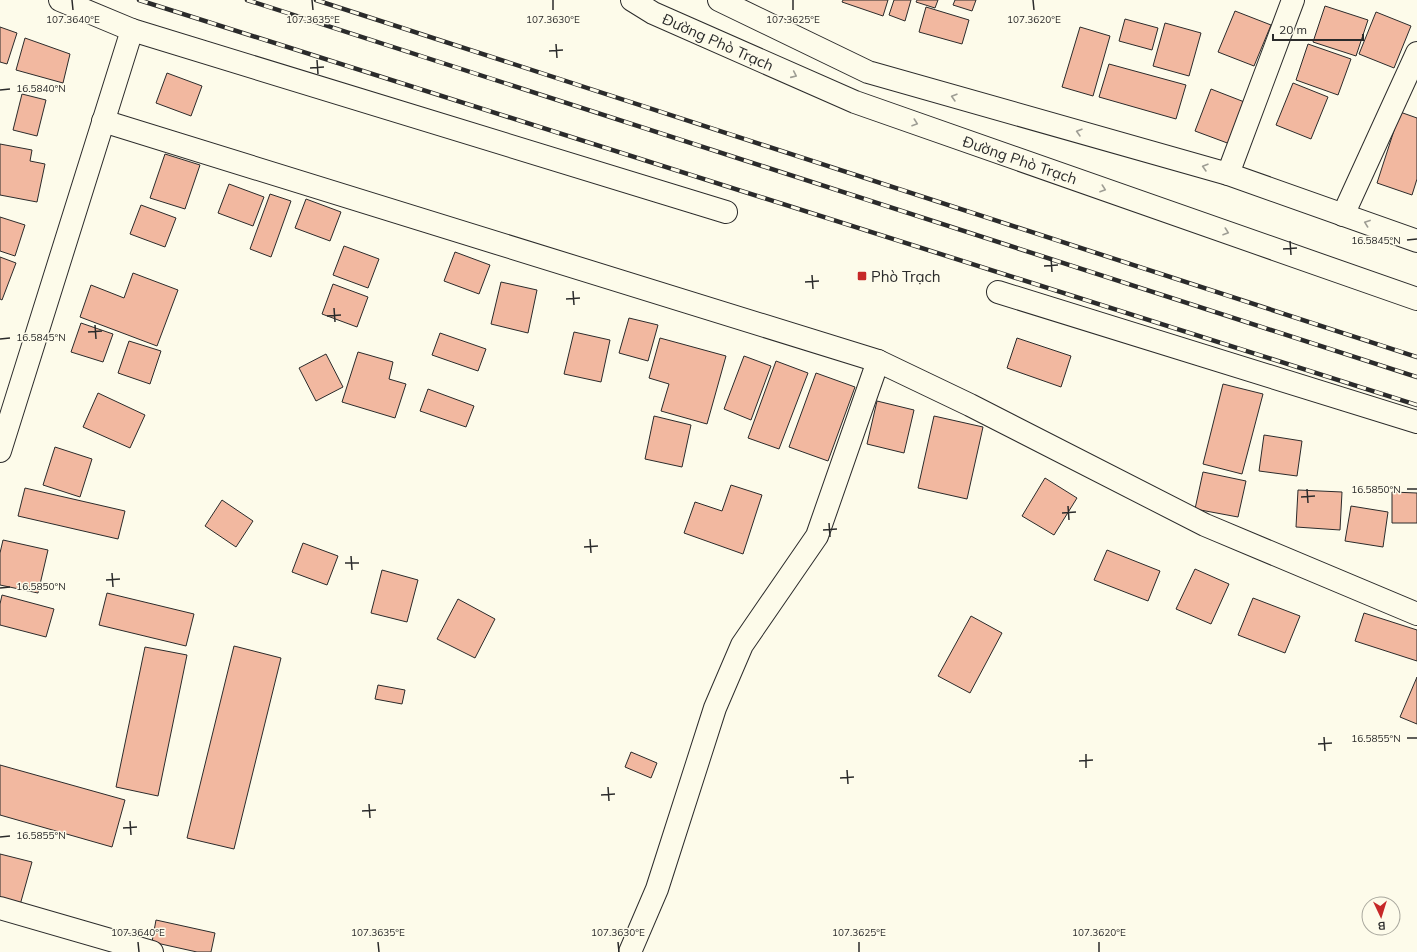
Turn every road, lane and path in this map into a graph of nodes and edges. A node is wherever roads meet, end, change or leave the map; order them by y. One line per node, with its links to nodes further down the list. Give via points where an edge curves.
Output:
1 (60, 0): 5 (main road)
2 (632, 0): 8 (main road, Đường Phò Trạch, one-way to 8, via 653,14)
3 (719, 0): 7 (main road)
4 (1293, 0): 10 (main road)
5 (132, 30): 9 (main road); 11 (main road)
6 (1417, 53): 12 (main road)
7 (868, 72): 8 (main road); 10 (main road, one-way to 7)
8 (855, 102): 15 (main road, Đường Phò Trạch, one-way to 15)
9 (103, 121): 16 (main road); 17 (main road)
10 (1228, 174): 12 (main road)
11 (726, 212)
12 (1343, 215): 13 (main road, one-way to 12)
13 (1417, 241)
14 (998, 292): 18 (main road)
15 (1417, 299)
16 (878, 361): 20 (main road, via 970,405 1204,525); 23 (main road, via 817,536 742,645 715,708 657,889)
17 (5, 418): 19 (main road)
18 (1417, 422)
19 (0, 451)
20 (1417, 614)
21 (0, 908): 22 (main road)
22 (152, 952)
23 (630, 952)

